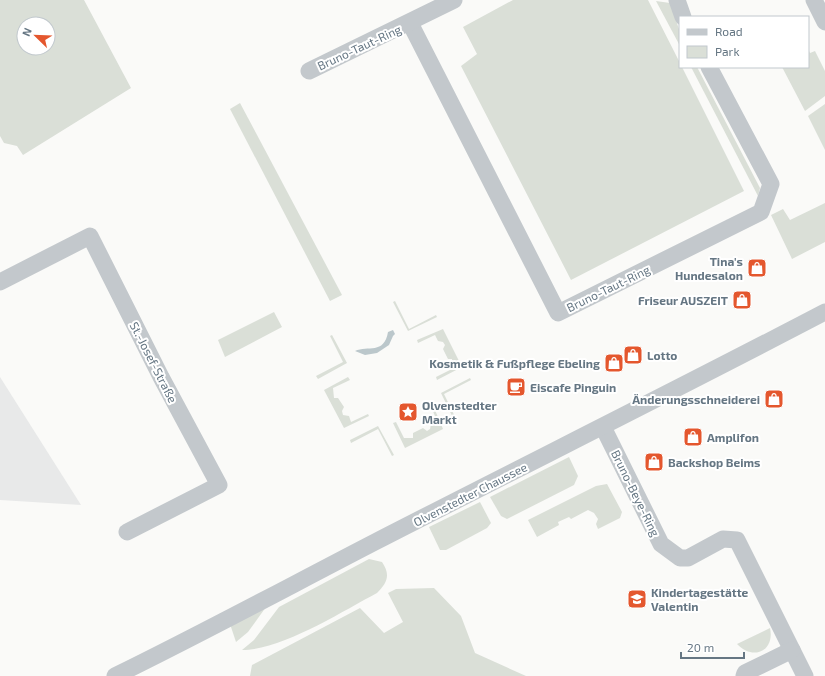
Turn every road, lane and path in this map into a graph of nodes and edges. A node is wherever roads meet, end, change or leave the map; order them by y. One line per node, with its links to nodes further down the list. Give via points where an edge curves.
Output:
1 (454, 0): 6 (street, Bruno-Taut-Ring)
2 (677, 0): 4 (street)
3 (814, 0): 5 (street)
4 (684, 16)
5 (825, 22)
6 (410, 23): 7 (street, Bruno-Taut-Ring, via 558,313 762,212 771,184); 8 (street, Bruno-Taut-Ring)
7 (710, 68)
8 (309, 71)
9 (0, 282): 12 (street, St.-Josef-Straße, via 90,236 219,485)
10 (825, 312): 11 (street, Olvenstedter Chaussee)
11 (603, 427): 13 (street, Bruno-Beye-Ring, via 661,544 680,558 688,558 723,539 737,540); 14 (street, Olvenstedter Chaussee, via 210,630)
12 (128, 532)
13 (792, 650): 15 (street, via 745,673); 16 (street, Bruno-Beye-Ring)
14 (115, 676)
15 (744, 676)
16 (805, 676)

